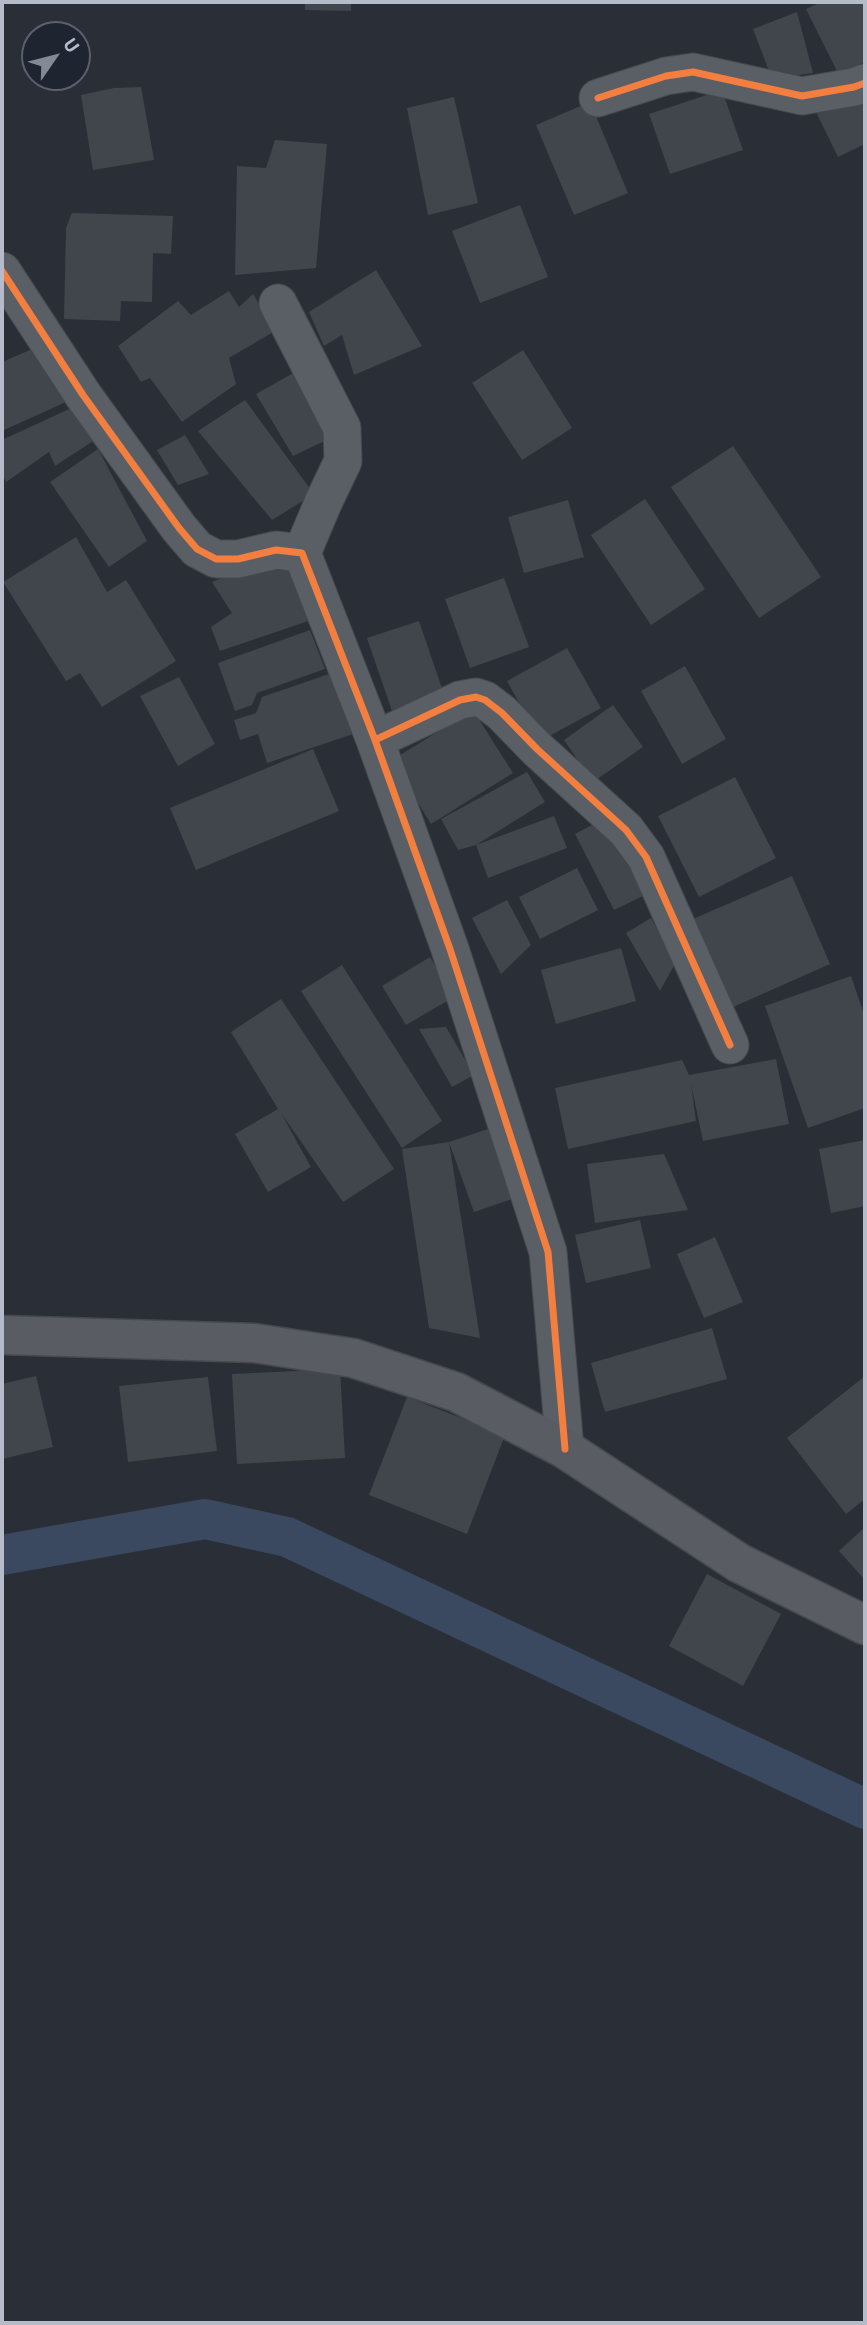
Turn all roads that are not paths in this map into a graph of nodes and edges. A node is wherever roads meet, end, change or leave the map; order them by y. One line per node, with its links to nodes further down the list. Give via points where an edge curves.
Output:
1 (865, 83): 2 (street, via 802,96 693,72)
2 (598, 98)
3 (2, 271): 5 (street, via 83,396 197,549 216,559 276,550)
4 (278, 303): 5 (street, via 342,429 343,461)
5 (302, 553): 6 (street)
6 (375, 740): 7 (street, via 460,700 476,697 502,713 626,830 646,858); 9 (street, via 450,949 548,1252)
7 (730, 1045)
8 (2, 1335): 9 (main road, via 254,1343 353,1358 456,1392)
9 (565, 1449): 10 (main road, via 739,1563)
10 (865, 1625)

